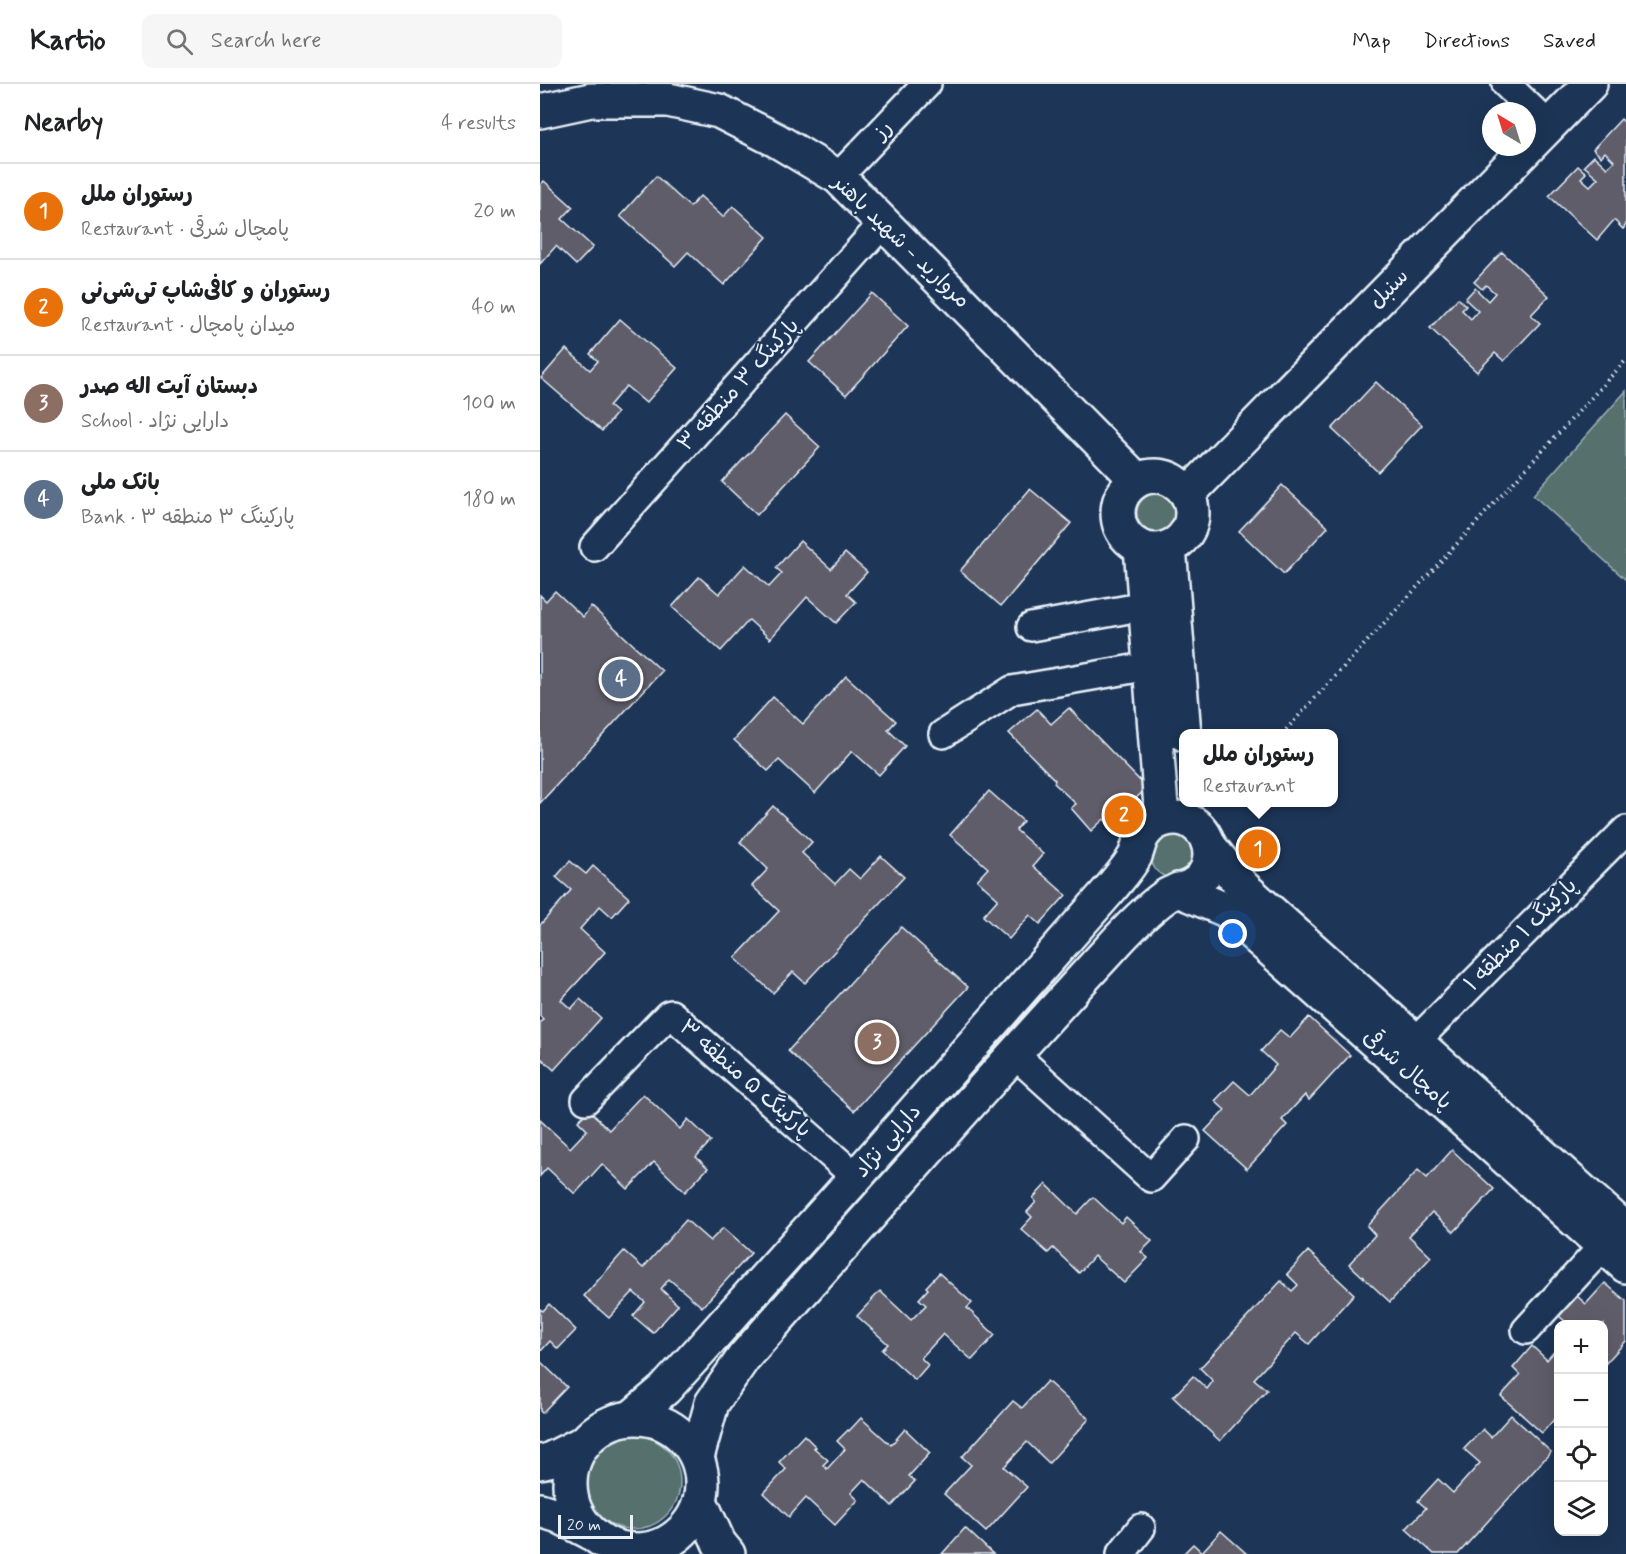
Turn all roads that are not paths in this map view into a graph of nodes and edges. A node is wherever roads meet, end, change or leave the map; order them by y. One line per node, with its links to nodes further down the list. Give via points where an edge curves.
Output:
1 (927, 84): 7 (street, رز)
2 (1506, 84): 6 (street)
3 (1590, 84): 6 (street, سنبل)
4 (670, 92): 5 (street, مروارید - شهید باهنر, via 591,100); 7 (street, مروارید - شهید باهنر, via 719,111)
5 (540, 111)
6 (1549, 126): 10 (street, سنبل)
7 (838, 177): 8 (street, مروارید - شهید باهنر)
8 (884, 222): 9 (street, مروارید - شهید باهنر); 11 (street, پارکینگ ۳ منطقه ۳)
9 (1137, 480): 10 (street, via 1148,476 1171,478); 12 (street, via 1121,498 1118,521 1131,541)
10 (1188, 494): 12 (street, via 1192,519 1188,531 1180,541)
11 (594, 547)
12 (1155, 547): 13 (street, دارایی نژاد); 16 (street)
13 (1145, 606): 14 (street); 15 (street, دارایی نژاد)
14 (1031, 627)
15 (1150, 666): 17 (street, via 1012,690); 18 (street, دارایی نژاد)
16 (1183, 729)
17 (943, 734)
18 (1179, 786)
19 (1184, 807): 20 (street, دارایی نژاد)
20 (1188, 823): 22 (street, دارایی نژاد, via 1210,859 1199,880); 23 (street, پامچال شرقی, via 1242,886); 27 (street, دارایی نژاد, via 1151,826 1111,888)
21 (1626, 830): 23 (street, پارکینگ ۱ منطقه ۱)
22 (1172, 893): 24 (street, دارایی نژاد, via 1137,920); 28 (street, پامچال شرقی, via 1226,910 1454,1112)
23 (1416, 1041): 28 (street, پامچال شرقی)
24 (1014, 1054): 26 (street, via 1151,1178); 32 (street, دارایی نژاد, via 744,1358 712,1403)
25 (586, 1100): 27 (street, پارکینگ ۵ منطقه ۳, via 671,1014)
26 (1186, 1139)
27 (856, 1177): 30 (street, دارایی نژاد, via 698,1354)
28 (1618, 1247): 29 (street)
29 (1526, 1330)
30 (632, 1417): 31 (street, via 596,1430); 32 (street, via 648,1418 677,1431)
31 (583, 1443): 33 (street); 37 (street, via 569,1479 578,1517)
32 (697, 1457): 34 (street, via 702,1471)
33 (540, 1462)
34 (700, 1501): 38 (street, via 680,1533); 39 (street)
35 (540, 1510): 37 (street)
36 (1141, 1528): 40 (street)
37 (590, 1532): 38 (street, via 625,1550)
38 (648, 1552)
39 (728, 1554)
40 (1121, 1554)

